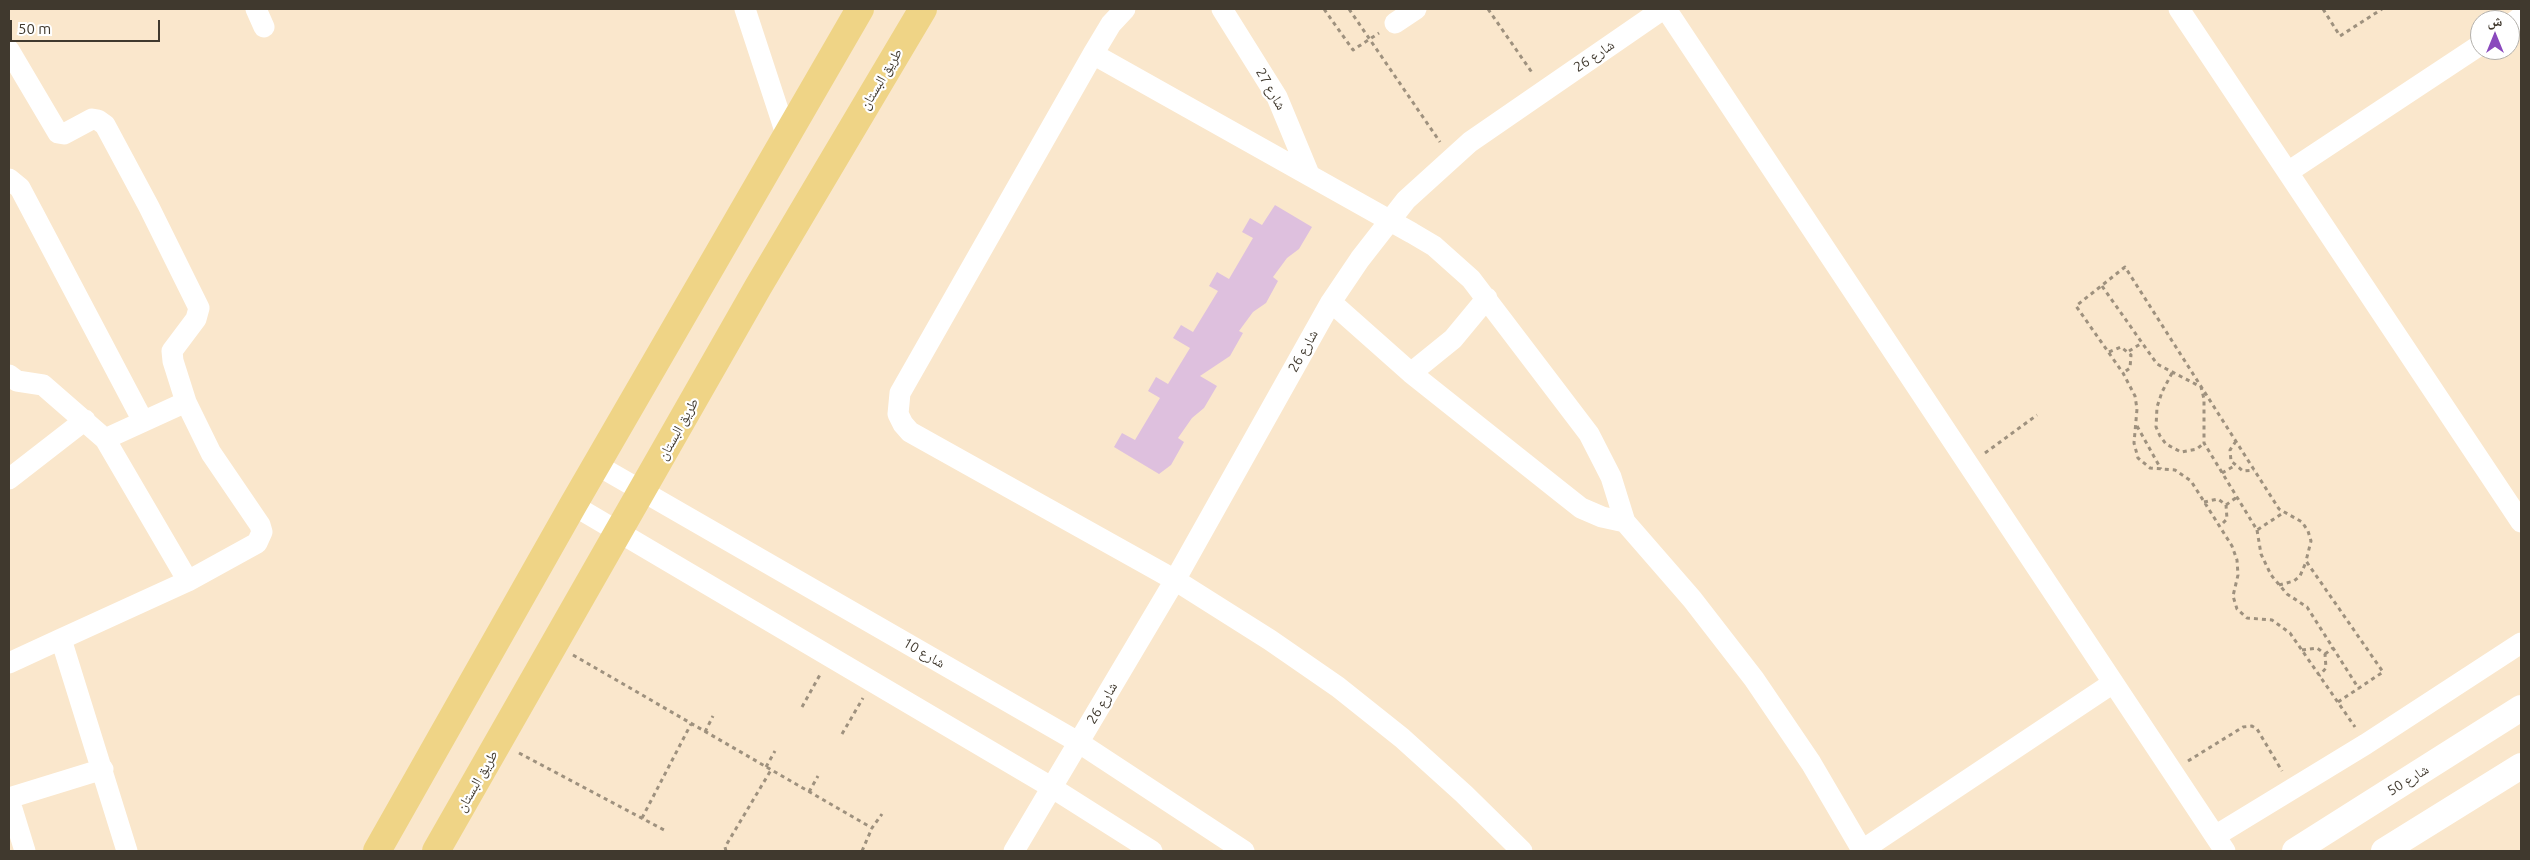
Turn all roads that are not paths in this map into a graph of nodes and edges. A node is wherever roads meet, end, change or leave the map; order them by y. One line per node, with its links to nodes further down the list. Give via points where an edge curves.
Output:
1 (745, 9): 13 (street)
2 (860, 9): 13 (main road)
3 (923, 9): 28 (main road, طريق البستان, via 758,287)
4 (1125, 9): 12 (street, via 1111,24)
5 (1222, 9): 15 (street, شارع 27, via 1277,97)
6 (1416, 9): 9 (street)
7 (1664, 9): 17 (street, شارع 26, via 1451,158 1406,200); 38 (street)
8 (2179, 9): 14 (street)
9 (1395, 23)
10 (9, 50): 22 (street, via 58,133 64,134 92,119 105,125 197,302 199,312 196,319 172,353)
11 (2470, 52): 14 (street)
12 (1093, 54): 15 (street); 33 (street, via 900,393 898,414 910,432)
13 (786, 134): 26 (main road)
14 (2288, 172): 31 (street)
15 (1309, 174): 17 (street)
16 (9, 179): 24 (street, via 20,188)
17 (1390, 220): 18 (street, via 1453,261); 19 (street, شارع 26)
18 (1488, 298): 20 (street, via 1452,339); 30 (street, via 1589,434 1611,476)
19 (1331, 302): 20 (street); 33 (street, شارع 26)
20 (1411, 373): 30 (street, via 1581,508)
21 (9, 375): 23 (street, via 17,381 42,385)
22 (186, 402): 24 (street); 34 (street, via 211,453 262,532 257,543)
23 (85, 420): 25 (street); 27 (street)
24 (143, 421): 25 (street)
25 (105, 439): 34 (street)
26 (597, 465): 28 (street, شارع 10); 29 (main road)
27 (9, 479)
28 (643, 491): 32 (main road, طريق البستان); 40 (street, شارع 10)
29 (573, 505): 32 (street); 48 (main road)
30 (1625, 522): 54 (street, via 1692,599 1754,679 1811,763)
31 (2521, 522)
32 (620, 533): 43 (street); 49 (main road, طريق البستان)
33 (1175, 580): 40 (street, شارع 26); 53 (street, via 1338,687 1409,744)
34 (188, 581): 35 (street)
35 (62, 640): 37 (street); 42 (street)
36 (2521, 643): 45 (street, via 2293,788)
37 (9, 663)
38 (2113, 683): 45 (street); 54 (street)
39 (2521, 708): 55 (street, شارع 50)
40 (1078, 742): 43 (street, شارع 26); 52 (street, شارع 10)
41 (2521, 766): 56 (street)
42 (103, 769): 44 (street); 47 (street)
43 (1051, 788): 50 (street, شارع 26); 51 (street)
44 (9, 798): 46 (street)
45 (2220, 843)
46 (25, 851)
47 (127, 851)
48 (377, 851)
49 (436, 851)
50 (1014, 851)
51 (1152, 851)
52 (1244, 851)
53 (1522, 851)
54 (1862, 851)
55 (2295, 851)
56 (2384, 851)

